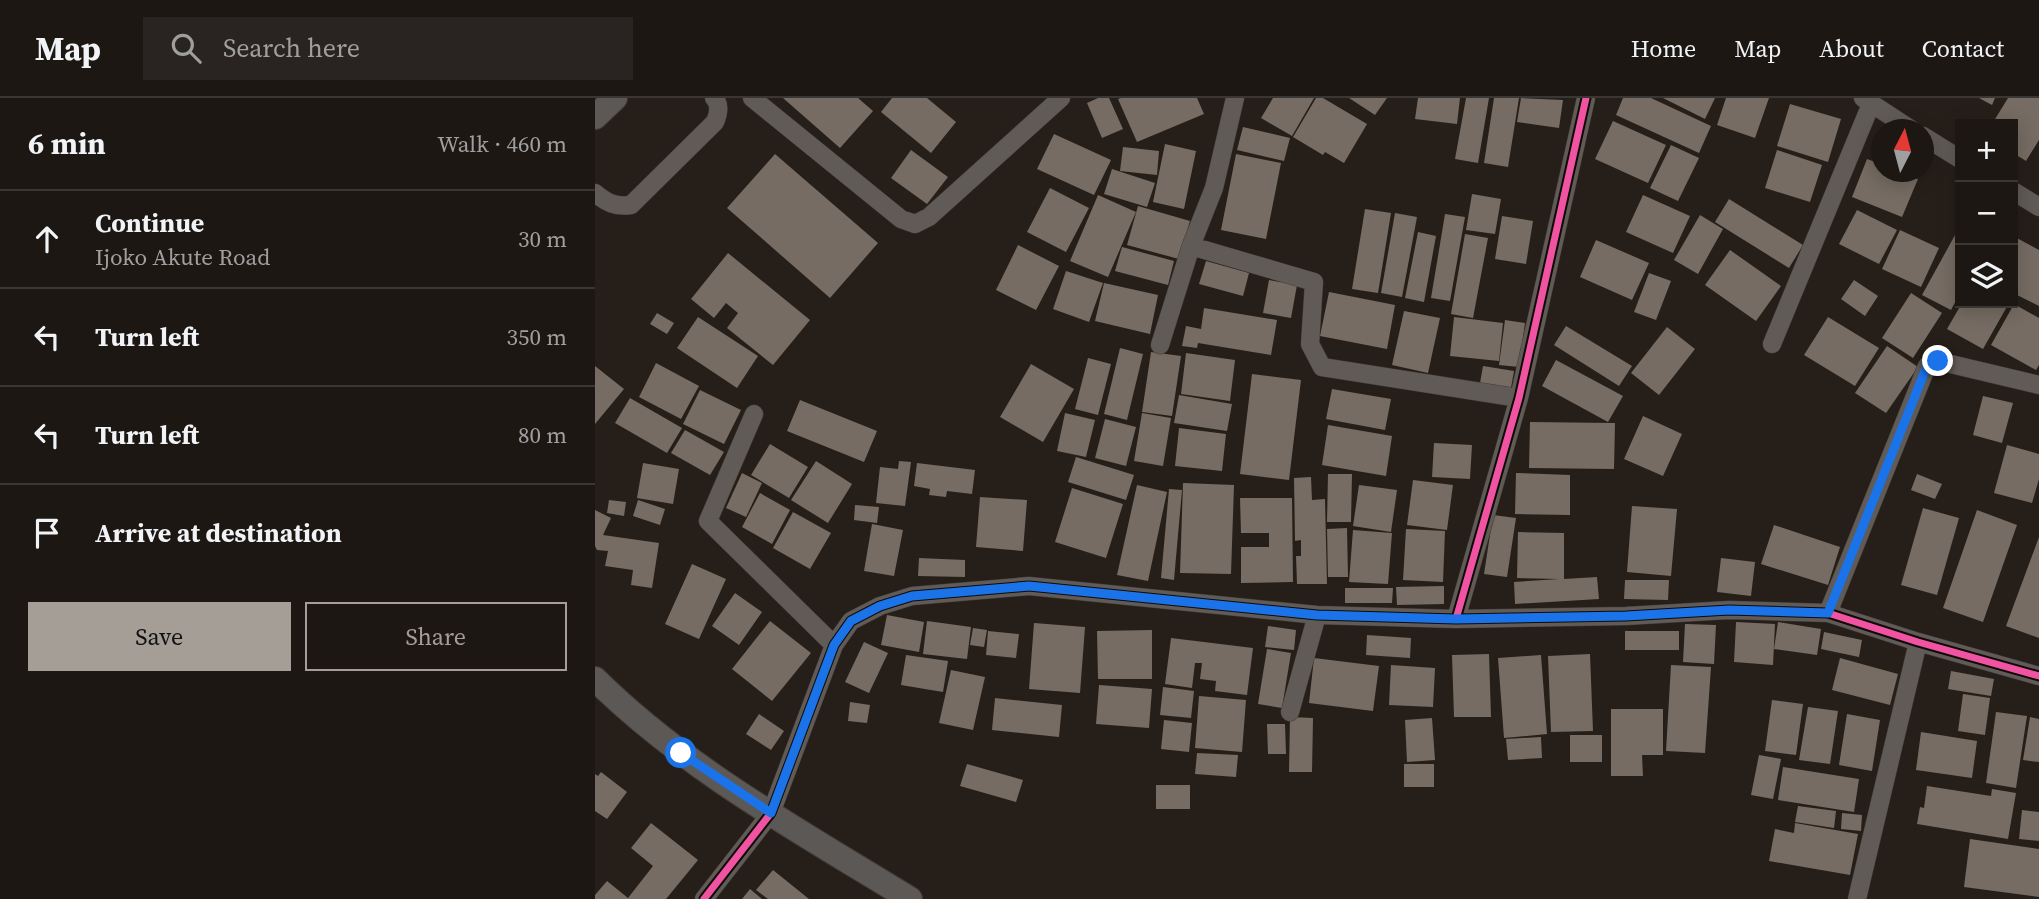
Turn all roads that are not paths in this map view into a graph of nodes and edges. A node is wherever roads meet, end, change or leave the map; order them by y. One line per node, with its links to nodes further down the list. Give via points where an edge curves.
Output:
1 (615, 98): 8 (main road)
2 (714, 98): 12 (street, via 719,113 715,122 631,205 607,203)
3 (752, 98): 4 (street, via 901,219 915,224 929,217)
4 (1061, 98)
5 (1235, 98): 15 (street, via 1214,188)
6 (1586, 98): 19 (street)
7 (1867, 101): 9 (street); 16 (street)
8 (595, 117)
9 (1895, 119)
10 (1934, 143): 11 (street)
11 (1955, 156)
12 (595, 192)
13 (2018, 194): 14 (street)
14 (2039, 207)
15 (1191, 246): 17 (street); 19 (street, via 1314,282 1310,344 1322,367)
16 (1772, 344)
17 (1160, 345)
18 (2039, 386): 21 (street, via 1938,361 1927,366)
19 (1518, 398): 23 (street)
20 (754, 414): 25 (street, via 708,521)
21 (1828, 613): 23 (street, via 1729,610); 24 (street)
22 (1317, 615): 23 (street); 25 (street, via 1029,586 912,596 851,621); 28 (street)
23 (1456, 619)
24 (1918, 642): 26 (street); 32 (street)
25 (834, 645): 29 (street)
26 (2039, 676)
27 (595, 679): 29 (main road, via 681,753)
28 (1290, 712)
29 (771, 813): 30 (street); 31 (main road)
30 (710, 897)
31 (911, 899)
32 (1857, 899)

